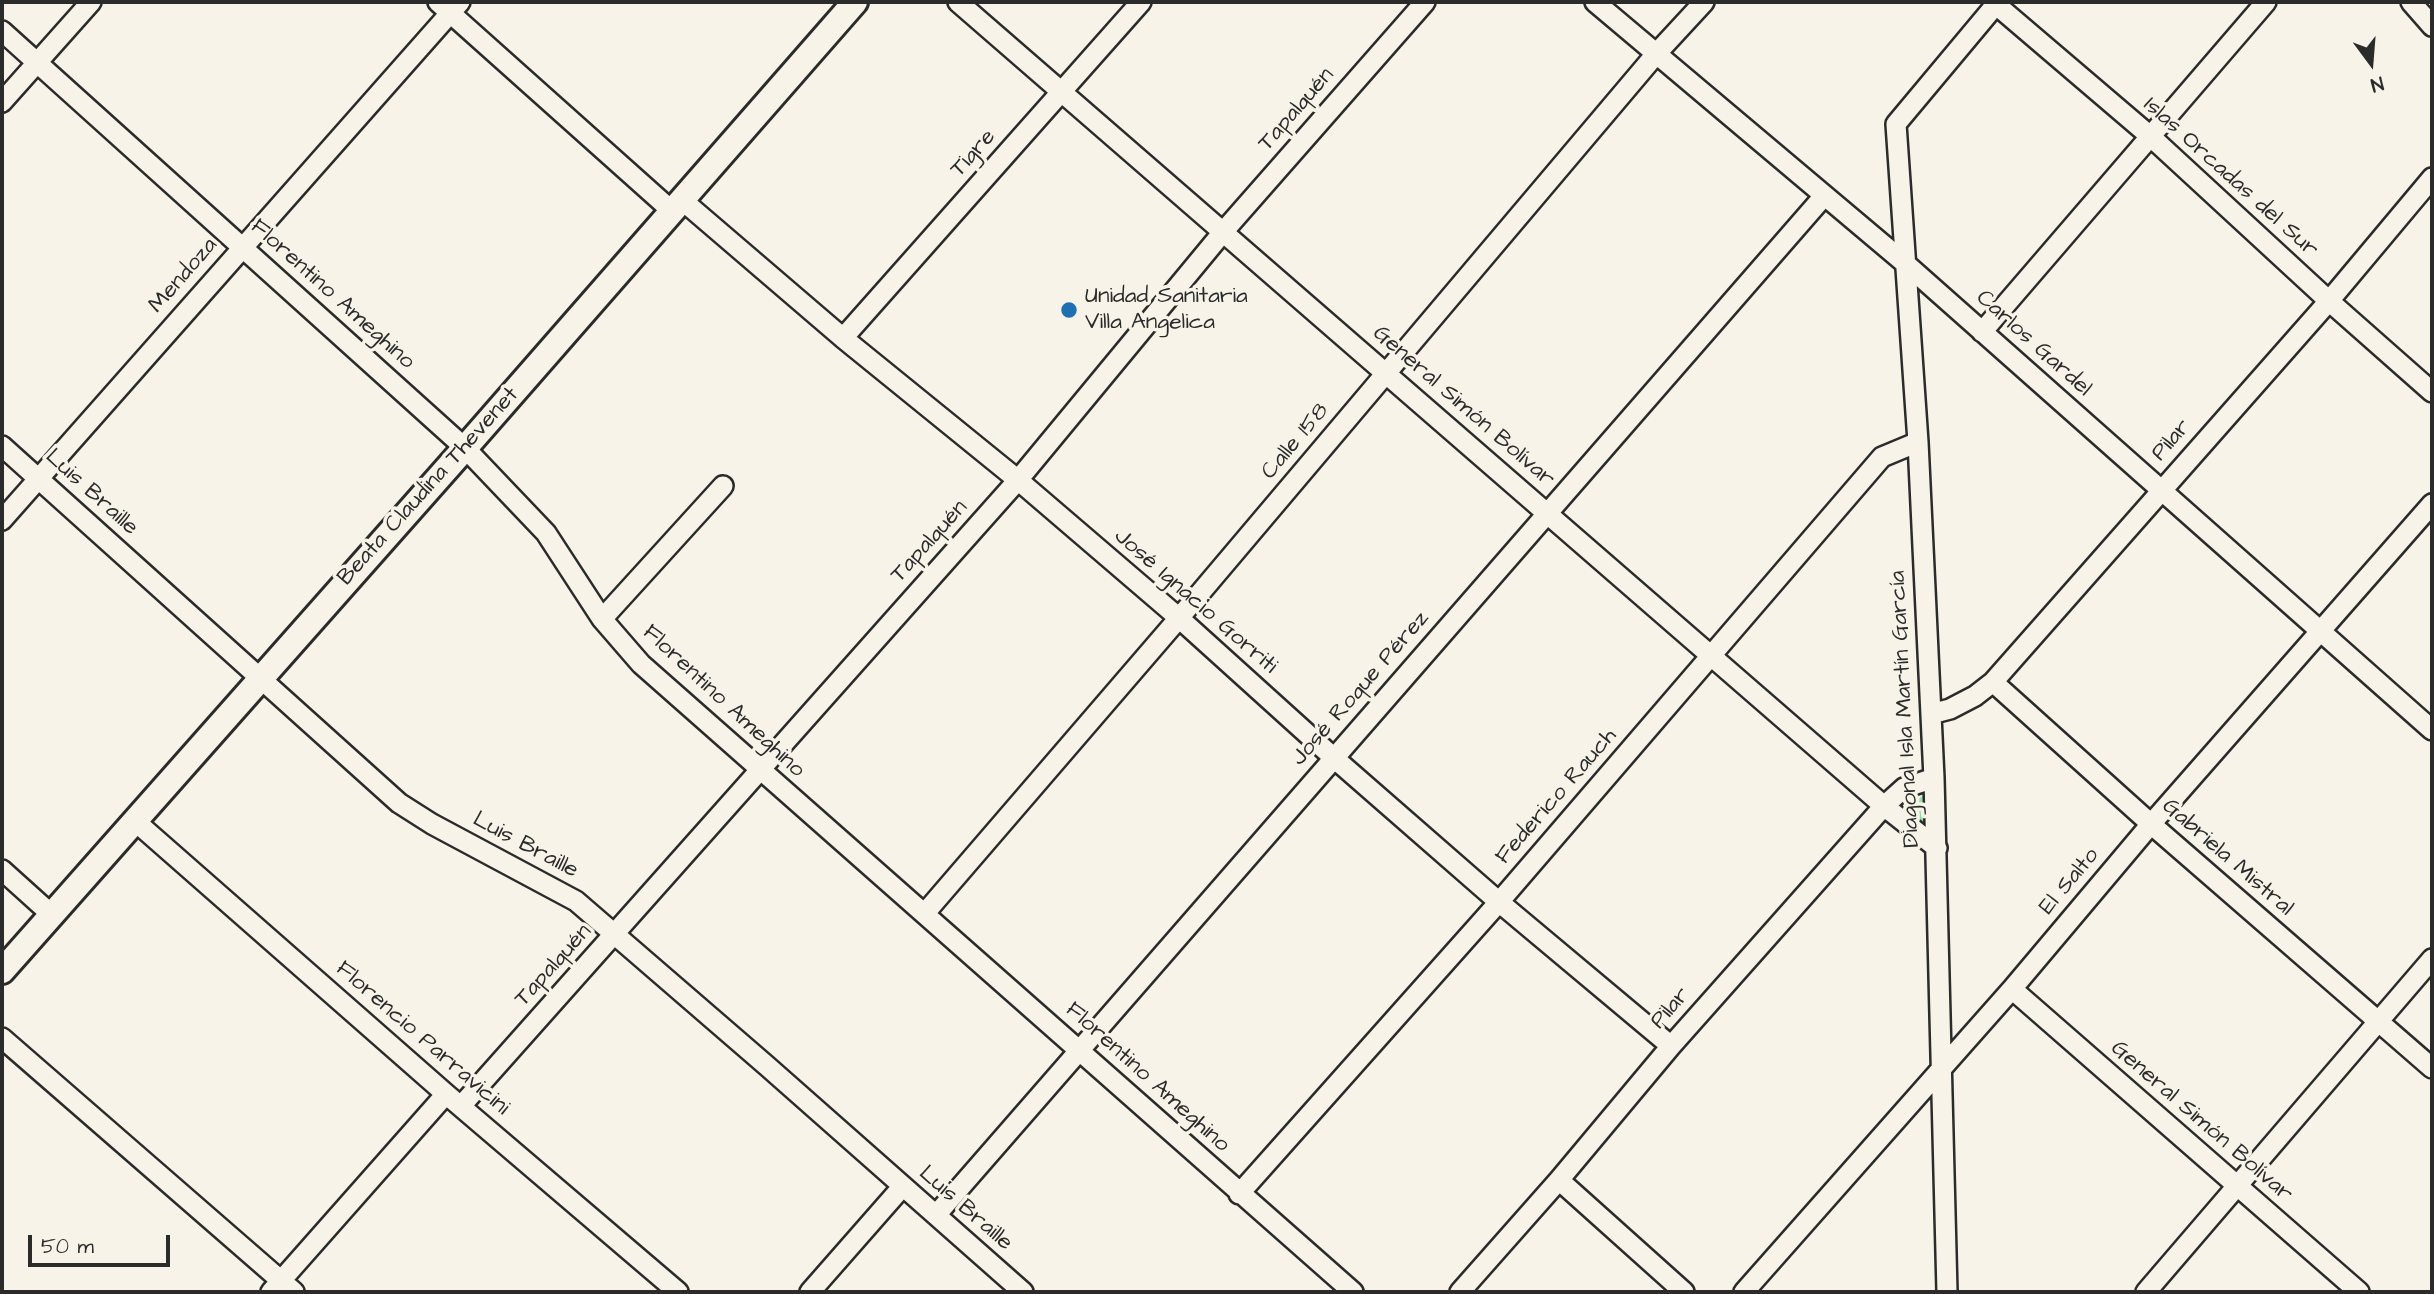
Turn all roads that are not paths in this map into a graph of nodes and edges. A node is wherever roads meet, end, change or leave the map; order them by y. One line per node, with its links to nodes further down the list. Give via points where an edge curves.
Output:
1 (91, 2): 15 (street)
2 (855, 2): 21 (main road, Beata Claudina Thevenet)
3 (958, 2): 16 (street, General Simón Bolívar)
4 (1141, 2): 16 (street, Tigre)
5 (1425, 2): 22 (street, Tapalquén)
6 (1595, 2): 14 (street, Carlos Gardel)
7 (1704, 2): 14 (street, Calle 158)
8 (1996, 2): 18 (street, Islas Orcadas del Sur); 24 (street, Diagonal Isla Martín García, via 1896,124)
9 (2266, 2): 18 (street)
10 (2412, 2): 12 (street)
11 (449, 5): 21 (street, José Ignacio Gorriti); 23 (street, Mendoza)
12 (2432, 26)
13 (2, 31): 15 (street, Florentino Ameghino)
14 (1656, 54): 20 (street, Carlos Gardel); 28 (street, Calle 158)
15 (37, 62): 17 (street); 23 (street, Florentino Ameghino)
16 (1061, 92): 22 (street, General Simón Bolívar); 27 (street, Tigre)
17 (2, 102)
18 (2150, 136): 25 (street, Islas Orcadas del Sur); 26 (street)
19 (2432, 178): 25 (street, Pilar)
20 (1824, 196): 24 (street, Carlos Gardel); 38 (street, José Roque Pérez)
21 (677, 206): 27 (street, José Ignacio Gorriti); 32 (main road, Beata Claudina Thevenet)
22 (1223, 232): 28 (street, General Simón Bolívar); 34 (street, Tapalquén)
23 (242, 247): 32 (street, Florentino Ameghino); 33 (street, Mendoza)
24 (1906, 264): 26 (street, Carlos Gardel); 30 (street, Diagonal Isla Martín García)
25 (2329, 301): 29 (street, Islas Orcadas del Sur); 36 (street, Pilar)
26 (1982, 332): 36 (street, Carlos Gardel)
27 (843, 338): 34 (street, José Ignacio Gorriti)
28 (1386, 372): 38 (street, General Simón Bolívar); 40 (street, Calle 158)
29 (2432, 392)
30 (1918, 442): 43 (street, Federico Rauch, via 1882,457); 46 (street, Diagonal Isla Martín García)
31 (2, 446): 33 (street, Luis Braille)
32 (465, 448): 41 (street, Florentino Ameghino, via 546,533); 44 (main road, Beata Claudina Thevenet)
33 (38, 479): 39 (street, Mendoza); 44 (street, Luis Braille)
34 (1018, 480): 40 (street, José Ignacio Gorriti); 49 (street, Tapalquén)
35 (723, 486): 41 (street)
36 (2161, 491): 42 (street, Carlos Gardel); 45 (street, Pilar)
37 (2432, 504): 42 (street, El Salto)
38 (1548, 512): 43 (street, General Simón Bolívar); 48 (street, José Roque Pérez)
39 (2, 520)
40 (1180, 618): 48 (street, José Ignacio Gorriti); 57 (street, Calle 158)
41 (603, 619): 49 (street, Florentino Ameghino, via 642,664)
42 (2319, 631): 47 (street, Carlos Gardel); 53 (street, El Salto)
43 (1712, 654): 51 (street, General Simón Bolívar); 56 (street, Federico Rauch)
44 (260, 677): 52 (main road, Beata Claudina Thevenet); 59 (street, Luis Braille, via 399,803 576,901)
45 (1993, 682): 46 (street, Pilar, via 1950,709); 53 (street, Gabriela Mistral)
46 (1931, 713): 50 (street, Diagonal Isla Martín García)
47 (2432, 730)
48 (1334, 758): 56 (street, José Ignacio Gorriti); 66 (street, José Roque Pérez)
49 (759, 771): 57 (street, Florentino Ameghino); 59 (street, Tapalquén)
50 (1934, 778): 51 (street, Pilar, via 1905,788); 54 (street, Diagonal Isla Martín García)
51 (1884, 806): 54 (street, General Simón Bolívar); 65 (street, Pilar)
52 (135, 821): 58 (main road, Beata Claudina Thevenet); 69 (street, Florencio Parravicini)
53 (2151, 824): 62 (street, El Salto); 63 (street, Gabriela Mistral)
54 (1937, 848): 67 (street, Diagonal Isla Martín García)
55 (2, 870): 58 (street)
56 (1499, 902): 65 (street, José Ignacio Gorriti); 73 (street, Federico Rauch)
57 (925, 913): 66 (street, Florentino Ameghino)
58 (52, 915): 61 (main road, Beata Claudina Thevenet)
59 (615, 935): 69 (street, Tapalquén); 71 (street, Luis Braille)
60 (2432, 959): 63 (street)
61 (2, 971)
62 (2012, 989): 67 (street, El Salto); 72 (street, General Simón Bolívar)
63 (2379, 1021): 68 (street, Gabriela Mistral); 72 (street)
64 (2, 1038): 75 (street)
65 (1671, 1046): 70 (street, Pilar)
66 (1080, 1050): 73 (street, Florentino Ameghino); 74 (street, José Roque Pérez)
67 (1942, 1068): 82 (street, El Salto); 83 (street, Diagonal Isla Martín García)
68 (2432, 1068)
69 (453, 1100): 75 (street, Tapalquén); 76 (street, Florencio Parravicini)
70 (1559, 1180): 80 (street, Pilar); 81 (street)
71 (903, 1186): 74 (street, Luis Braille); 77 (street)
72 (2237, 1187): 84 (street); 85 (street, General Simón Bolívar)
73 (1240, 1194): 79 (street, Florentino Ameghino)
74 (936, 1215): 78 (street, Luis Braille)
75 (282, 1288)
76 (678, 1292)
77 (810, 1292)
78 (1023, 1292)
79 (1353, 1292)
80 (1460, 1292)
81 (1684, 1292)
82 (1744, 1292)
83 (1947, 1292)
84 (2147, 1292)
85 (2358, 1292)

